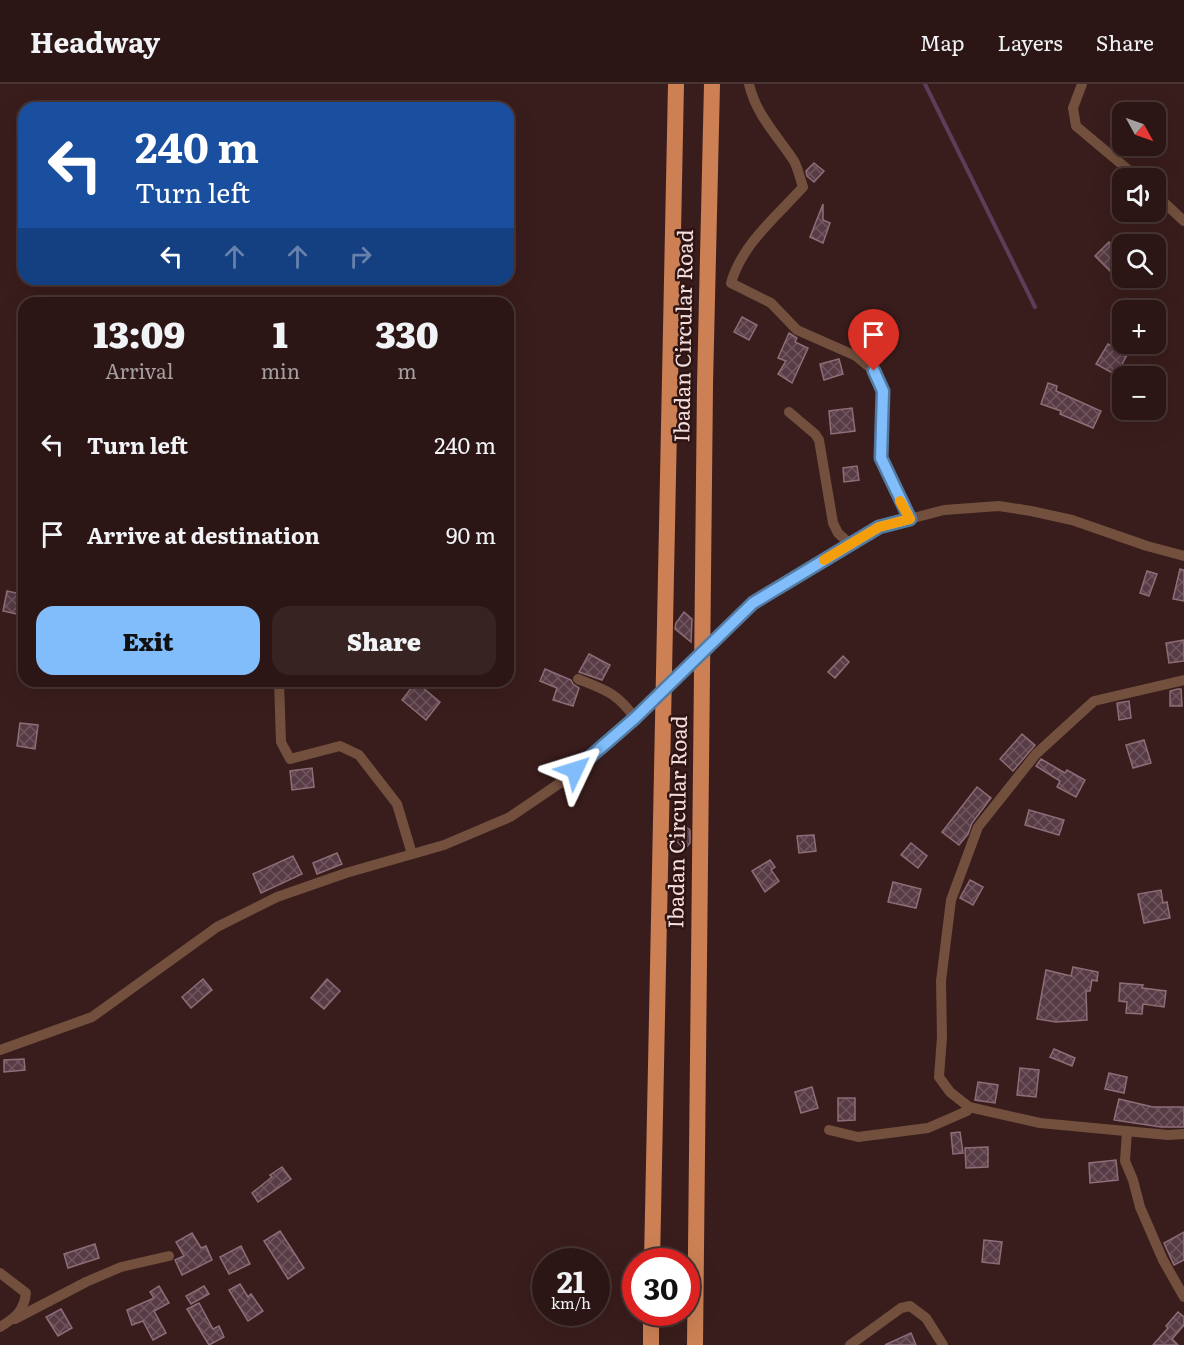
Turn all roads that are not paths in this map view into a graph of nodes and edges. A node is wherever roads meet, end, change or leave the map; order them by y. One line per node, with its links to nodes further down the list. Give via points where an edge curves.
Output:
1 (676, 84): 22 (highway, Ibadan Circular Road)
2 (712, 84): 30 (highway, Ibadan Circular Road)
3 (749, 84): 9 (street, via 760,114 795,163 803,187 752,243 731,283 771,303 797,330 856,356 874,371 883,391 881,458)
4 (1082, 84): 5 (street, via 1073,108 1076,126)
5 (1126, 168)
6 (1166, 204): 7 (street)
7 (1184, 221)
8 (789, 412): 10 (street, via 819,440 833,523)
9 (910, 519): 10 (street, via 879,527); 11 (street, via 944,510 999,506 1072,520)
10 (850, 544): 15 (street, via 753,603)
11 (1184, 556)
12 (578, 680): 15 (street, via 610,692)
13 (1184, 680): 18 (street, via 1094,701 1036,754 978,827 951,900 941,981 939,1077)
14 (279, 687): 16 (street, via 281,742 290,759 340,746 359,755 397,804)
15 (635, 718): 16 (street, via 560,783 510,816 444,845)
16 (412, 854): 17 (street, via 277,897 217,927 92,1017)
17 (0, 1050)
18 (969, 1107): 19 (street, via 928,1128 858,1137); 20 (street, via 1040,1123)
19 (829, 1130)
20 (1127, 1131): 21 (street); 25 (street, via 1125,1161 1140,1207)
21 (1184, 1134)
22 (652, 1248)
23 (169, 1256): 26 (street, via 121,1267)
24 (0, 1273): 26 (street, via 26,1293 25,1304)
25 (1184, 1297)
26 (15, 1318): 28 (street)
27 (651, 1326): 29 (highway)
28 (0, 1327)
29 (651, 1345)
30 (695, 1345)
31 (850, 1345): 32 (street, via 901,1308 910,1306 926,1318)
32 (943, 1345)

